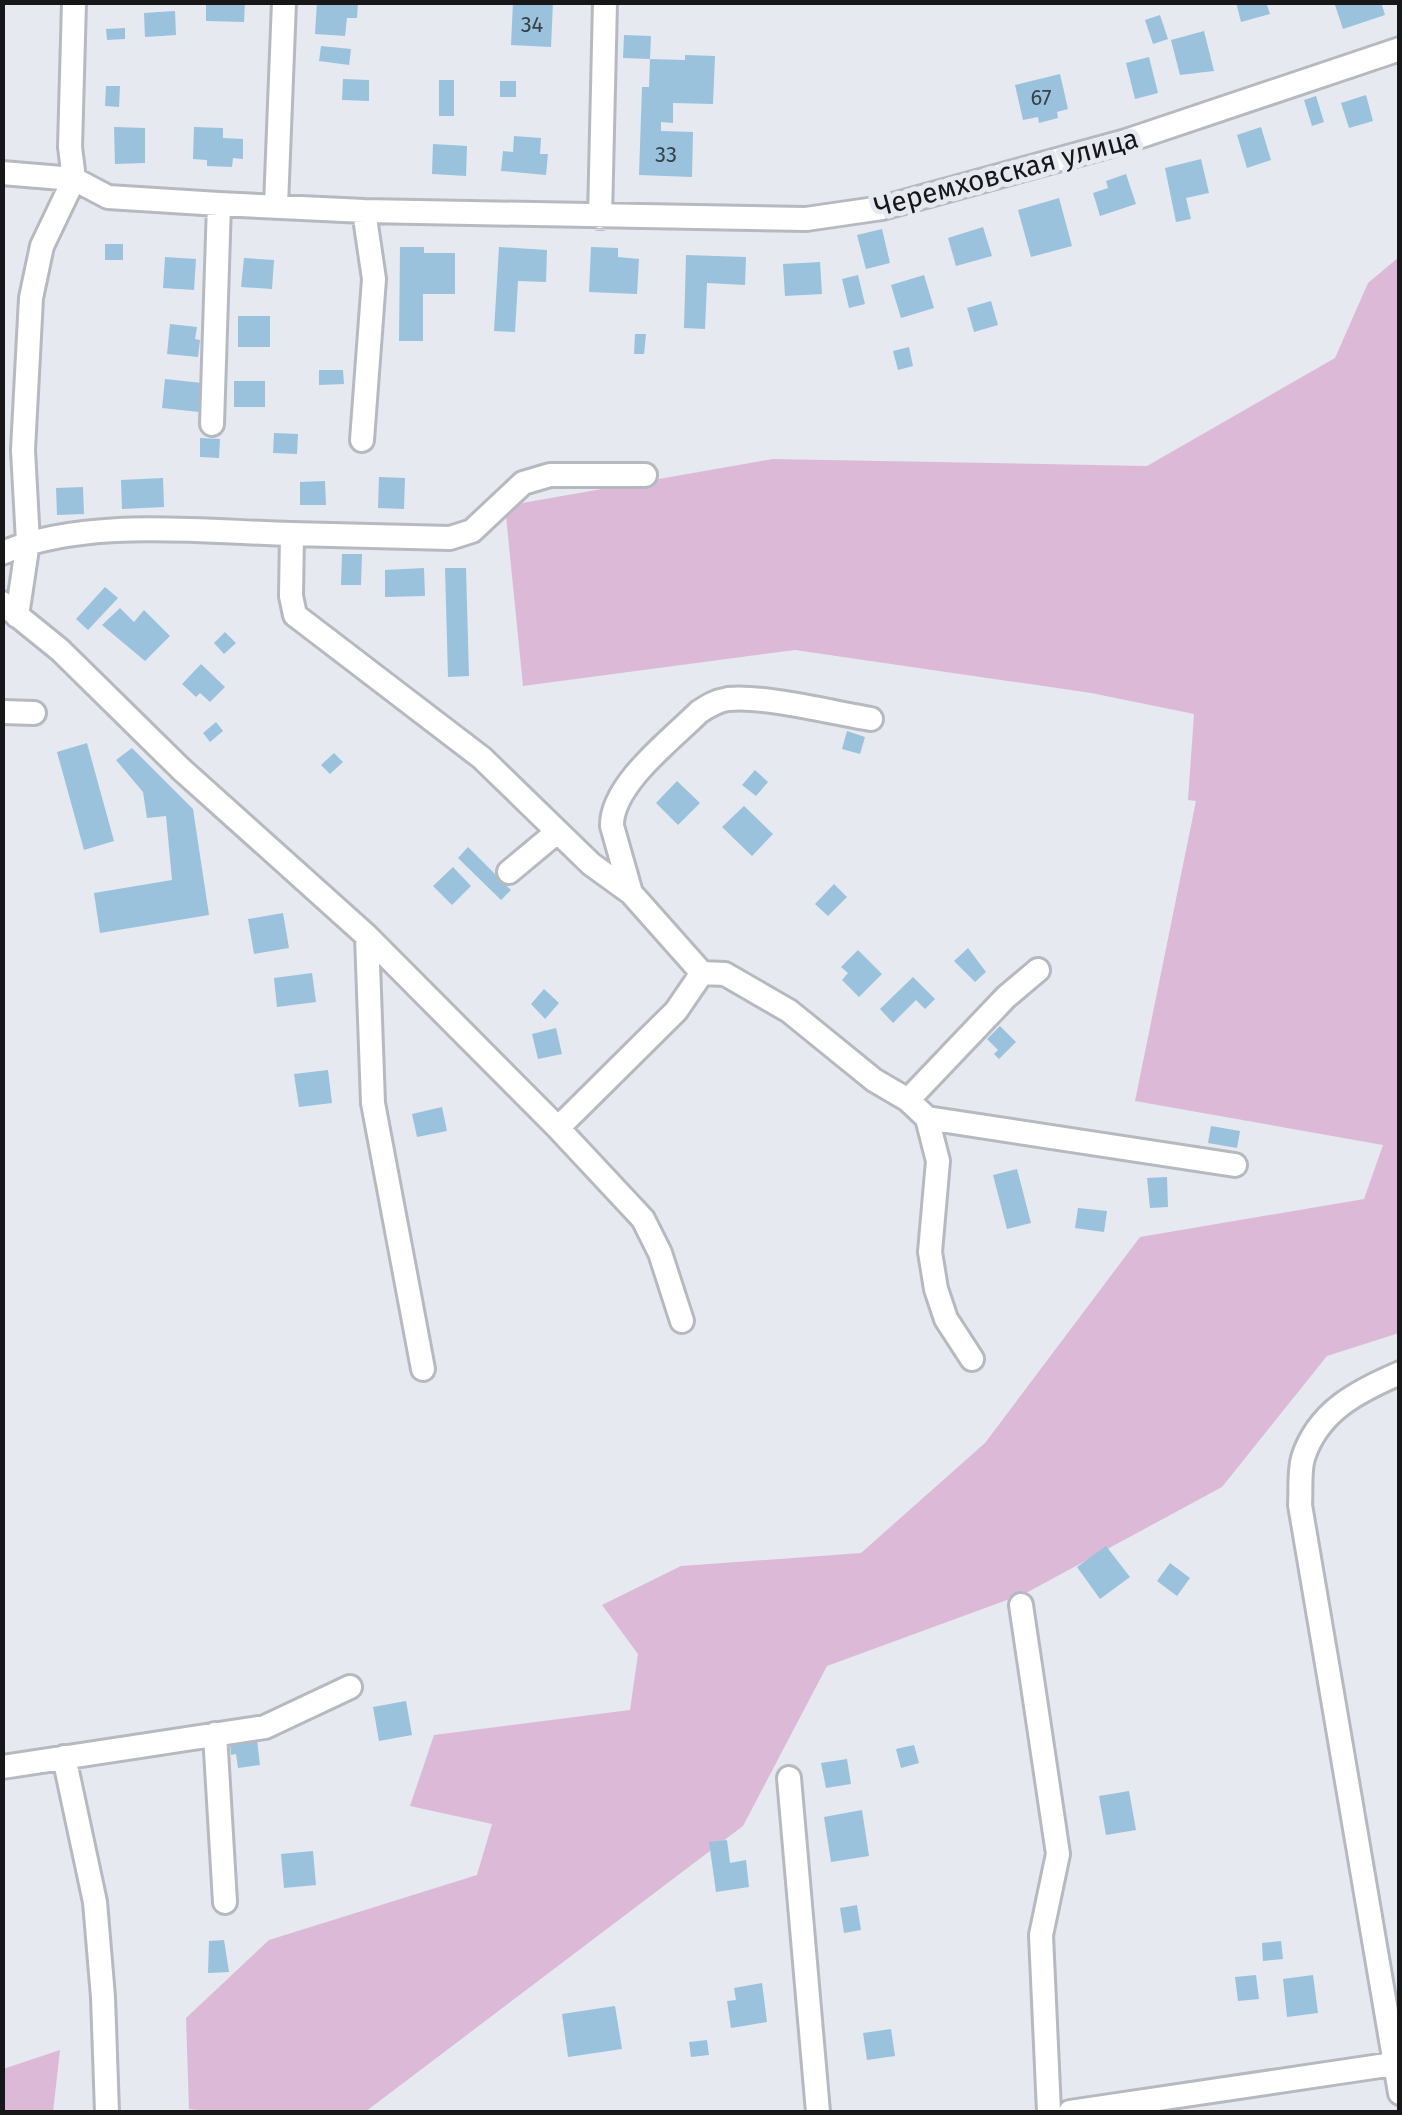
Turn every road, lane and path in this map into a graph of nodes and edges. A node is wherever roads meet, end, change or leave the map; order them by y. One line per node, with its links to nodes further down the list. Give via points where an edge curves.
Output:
1 (74, 2): 6 (street)
2 (284, 2): 8 (street)
3 (605, 2): 10 (street)
4 (1400, 48): 10 (street, Черемховская улица, via 1126,141 882,208 806,220)
5 (2, 172): 6 (street, Черемховская улица)
6 (74, 180): 7 (street, Черемховская улица, via 108,196); 15 (street, via 42,246 31,298 22,450)
7 (220, 204): 8 (street, Черемховская улица); 11 (street)
8 (276, 206): 9 (street, Черемховская улица)
9 (364, 211): 10 (street, Черемховская улица); 12 (street, via 374,279)
10 (600, 218)
11 (212, 424)
12 (362, 440)
13 (645, 474): 14 (street, via 523,483 472,531 450,538)
14 (292, 534): 15 (street, via 146,531); 21 (street, via 296,615 482,758)
15 (28, 542): 16 (street); 17 (street)
16 (2, 552)
17 (10, 609): 24 (street)
18 (2, 712): 19 (street)
19 (34, 714)
20 (871, 718): 23 (street, via 730,699 699,712 615,803 612,826)
21 (557, 832): 22 (street); 23 (street)
22 (509, 872)
23 (631, 894): 26 (street)
24 (367, 936): 29 (street); 33 (street, via 373,1103)
25 (1038, 970): 27 (street)
26 (702, 972): 27 (street, via 725,974 756,990); 29 (street, via 676,1011)
27 (908, 1100): 28 (street)
28 (927, 1118): 30 (street); 32 (street, via 938,1161 930,1252 936,1289)
29 (558, 1128): 31 (street, via 643,1219)
30 (1235, 1165)
31 (682, 1321)
32 (972, 1359)
33 (422, 1369)
34 (1400, 1372): 42 (street, via 1354,1394 1321,1422 1303,1459 1300,1505)
35 (1020, 1606): 47 (street, via 1058,1854 1041,1935)
36 (350, 1686): 37 (street, via 265,1727)
37 (215, 1734): 38 (street); 41 (street)
38 (64, 1756): 39 (street); 45 (street, via 95,1902)
39 (2, 1766)
40 (789, 1778): 46 (street)
41 (226, 1902)
42 (1396, 2065): 43 (street); 44 (street)
43 (1400, 2094)
44 (1084, 2111)
45 (107, 2112)
46 (818, 2112)
47 (1048, 2112)

